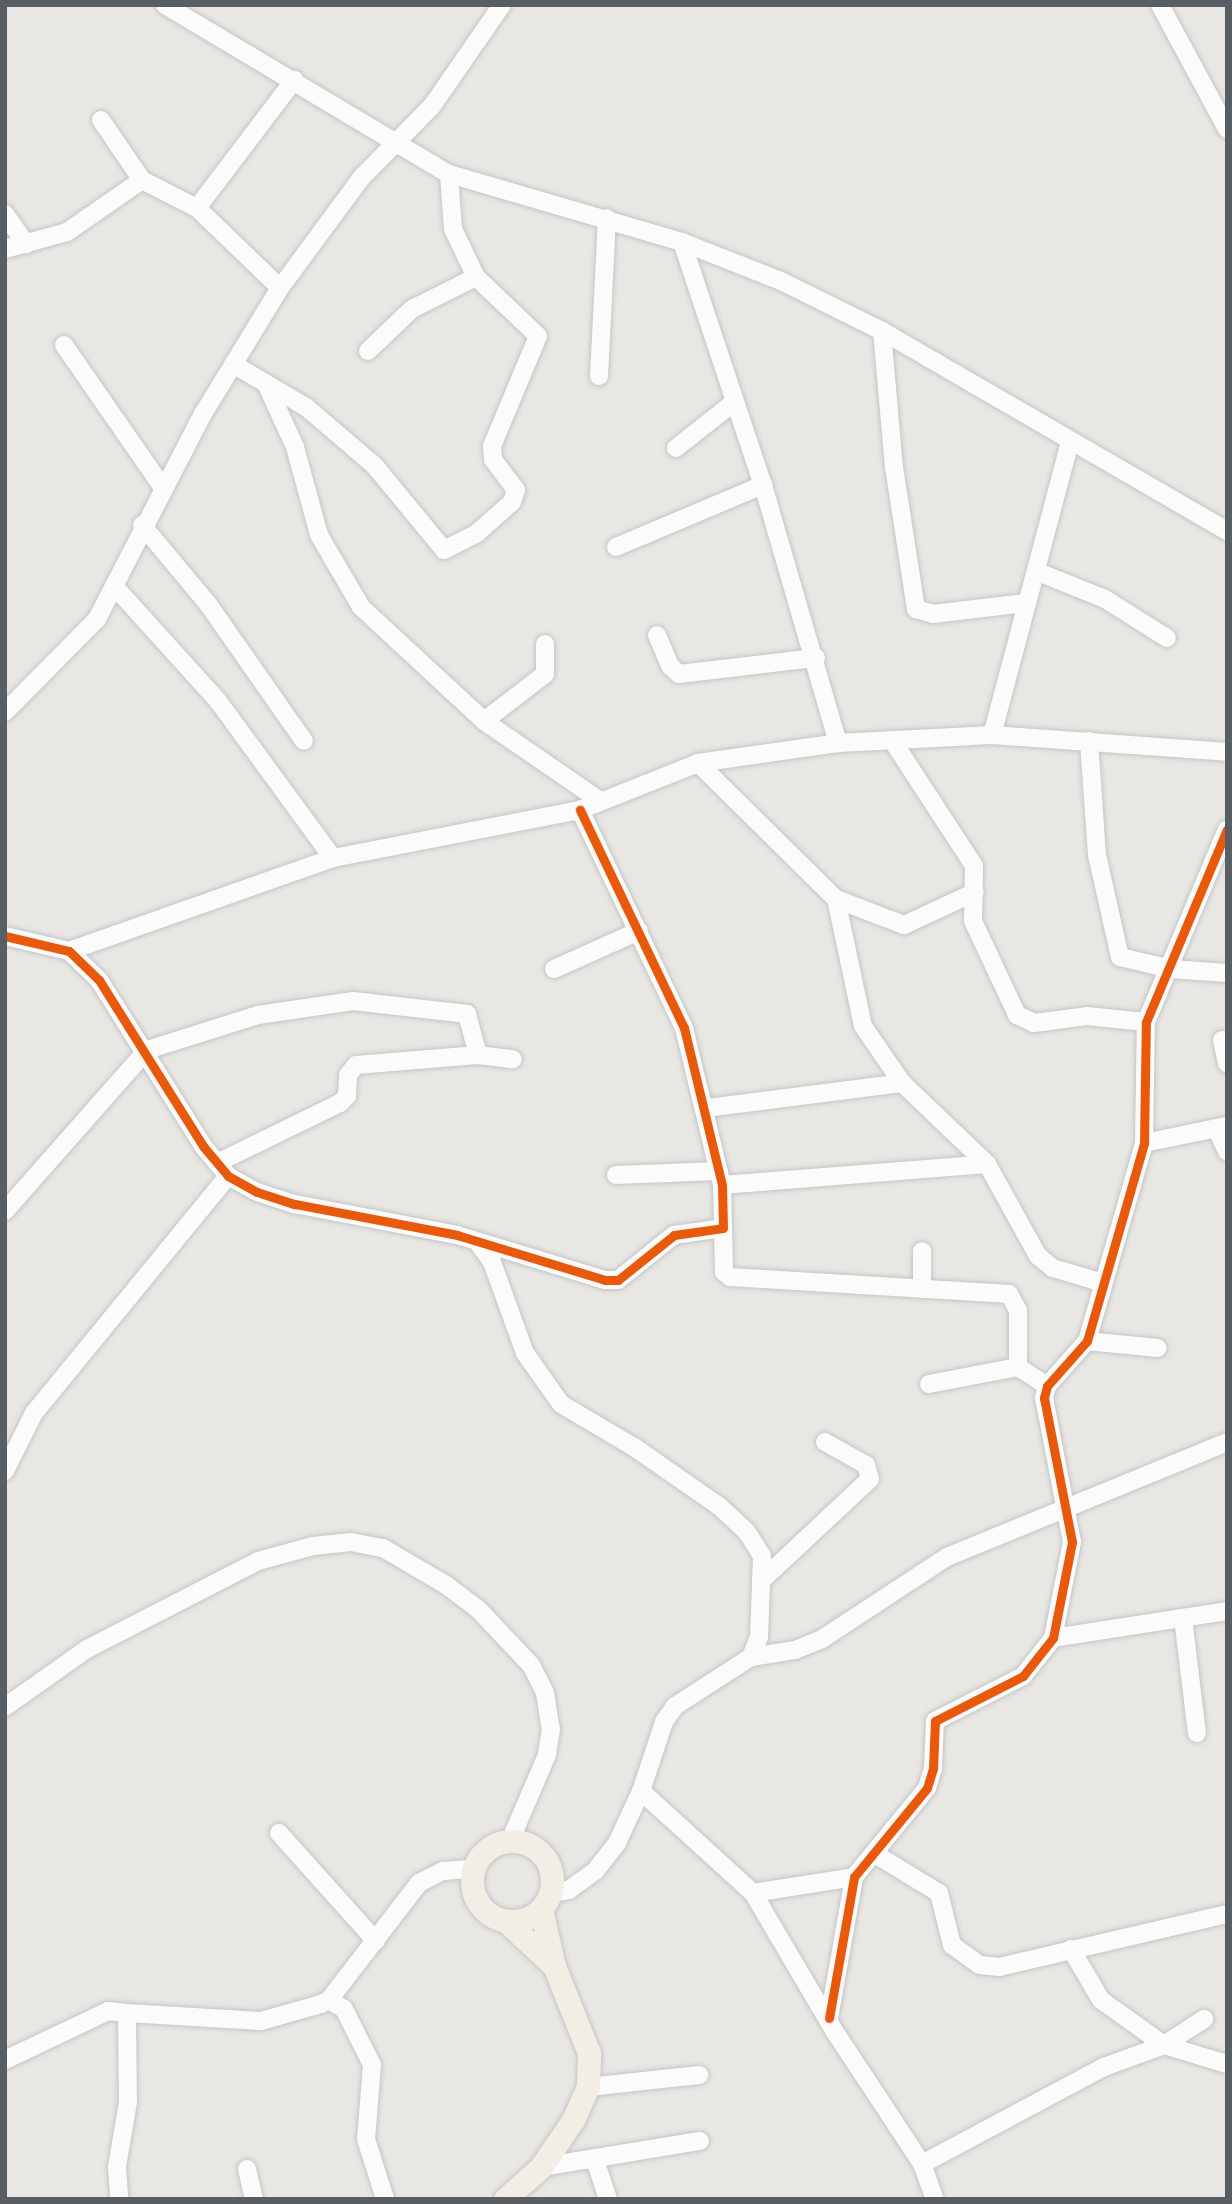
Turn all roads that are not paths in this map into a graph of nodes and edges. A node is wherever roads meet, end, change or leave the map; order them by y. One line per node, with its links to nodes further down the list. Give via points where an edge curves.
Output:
1 (165, 5): 4 (street)
2 (502, 5): 7 (street, via 432,106)
3 (1160, 5): 6 (street)
4 (294, 80): 7 (street); 10 (street)
5 (101, 120): 9 (street)
6 (1227, 129)
7 (398, 142): 8 (street); 17 (street, via 330,216)
8 (449, 174): 12 (street); 16 (street, via 453,229)
9 (142, 180): 10 (street); 14 (street, via 67,232)
10 (197, 208): 17 (street)
11 (5, 214): 14 (street)
12 (607, 218): 13 (street); 22 (street)
13 (682, 242): 18 (street, via 781,281); 24 (street)
14 (26, 244): 15 (street)
15 (5, 249)
16 (477, 277): 20 (street, via 412,309); 23 (street, via 538,337 492,446 493,460 516,496 476,534 453,548 444,550 434,541 374,465 299,402)
17 (280, 288): 21 (street)
18 (882, 331): 25 (street); 34 (street, via 894,467 916,609 933,614)
19 (64, 345): 28 (street)
20 (368, 351)
21 (233, 364): 23 (street); 28 (street)
22 (599, 376)
23 (268, 388): 40 (street, via 295,447 319,535 343,582 389,637)
24 (733, 403): 26 (street); 27 (street)
25 (1070, 442): 30 (street); 32 (street)
26 (676, 448)
27 (763, 485): 31 (street); 38 (street)
28 (163, 488): 29 (street)
29 (142, 525): 33 (street); 43 (street, via 208,604)
30 (1227, 531)
31 (616, 547)
32 (1038, 572): 34 (street); 36 (street, via 1105,599)
33 (115, 587): 39 (street, via 97,619); 51 (street, via 218,701)
34 (1025, 603): 41 (street)
35 (657, 635): 38 (street, via 670,666 679,674)
36 (1167, 638)
37 (545, 643): 40 (street, via 545,674)
38 (816, 658): 45 (street)
39 (5, 712)
40 (484, 721): 48 (street)
41 (992, 735): 42 (street); 44 (street)
42 (892, 740): 45 (street); 52 (street, via 974,866)
43 (303, 741)
44 (1089, 741): 46 (street); 58 (street, via 1097,855 1116,950 1127,960)
45 (838, 743): 47 (street)
46 (1227, 752)
47 (698, 763): 48 (street); 53 (street)
48 (599, 800): 49 (street)
49 (579, 810): 51 (street); 54 (street)
50 (1227, 830): 58 (street)
51 (333, 858): 56 (street)
52 (975, 892): 53 (street, via 904,925); 60 (street, via 973,921 1012,1005 1024,1020 1087,1016)
53 (836, 899): 66 (street, via 863,1026)
54 (639, 931): 57 (street); 67 (street, via 684,1028)
55 (5, 936): 56 (street)
56 (69, 951): 62 (street, via 99,981)
57 (554, 969)
58 (1171, 969): 59 (street); 60 (street)
59 (1227, 974)
60 (1146, 1022): 69 (street)
61 (1222, 1040): 65 (street)
62 (147, 1050): 63 (street, via 257,1015 353,1001 467,1014); 72 (street); 75 (street)
63 (478, 1055): 64 (street); 72 (street, via 356,1065 348,1075 347,1096 340,1103)
64 (513, 1059)
65 (1227, 1063)
66 (902, 1083): 67 (street); 71 (street)
67 (707, 1108): 74 (street)
68 (1222, 1127): 69 (street); 70 (street)
69 (1144, 1143): 79 (street)
70 (1227, 1152)
71 (987, 1164): 74 (street); 79 (street, via 1038,1256 1054,1268)
72 (223, 1170): 77 (street, via 257,1192 295,1204 457,1235); 88 (street, via 34,1413)
73 (615, 1175): 74 (street)
74 (721, 1178): 76 (street)
75 (5, 1211)
76 (723, 1228): 77 (street, via 665,1239 618,1280); 80 (street, via 724,1272 730,1277)
77 (479, 1244): 90 (street, via 492,1262 525,1353 561,1405 634,1447 719,1506 747,1532 762,1556)
78 (922, 1251): 80 (street)
79 (1103, 1283): 81 (street)
80 (922, 1289): 83 (street, via 1009,1294 1018,1310)
81 (1087, 1341): 82 (street); 85 (street)
82 (1158, 1348)
83 (1018, 1367): 84 (street); 85 (street)
84 (929, 1384)
85 (1047, 1387): 89 (street, via 1044,1398)
86 (825, 1442): 90 (street, via 866,1465 870,1479)
87 (1227, 1442): 89 (street)
88 (5, 1471)
89 (1068, 1508): 93 (street, via 1071,1567); 94 (street, via 947,1557 822,1639 795,1650)
90 (761, 1581): 94 (street, via 759,1637)
91 (1227, 1611): 92 (street)
92 (1183, 1618): 93 (street); 96 (street)
93 (1053, 1638): 100 (street, via 1023,1676 935,1721 933,1768 927,1788)
94 (751, 1657): 97 (street, via 675,1706 664,1722)
95 (5, 1707): 99 (street, via 87,1649 258,1561 313,1546 351,1542 383,1548 478,1609 531,1665 545,1693 551,1729 547,1755)
96 (1197, 1733)
97 (641, 1791): 103 (street); 104 (street, via 617,1843 595,1871)
98 (279, 1833): 107 (street)
99 (510, 1841): 101 (main road, via 484,1853); 104 (main road, via 528,1844 544,1856 552,1873)
100 (875, 1854): 102 (street); 108 (street, via 939,1894 952,1945 980,1965 999,1968)
101 (474, 1869): 106 (main road, via 473,1888 481,1906); 107 (street, via 430,1875)
102 (855, 1877): 103 (street); 112 (street)
103 (753, 1893): 112 (street)
104 (546, 1901): 106 (main road, via 525,1919); 109 (main road)
105 (1227, 1914): 108 (street)
106 (506, 1921): 109 (main road)
107 (376, 1941): 110 (street)
108 (1071, 1949): 114 (street, via 1101,2000)
109 (554, 1966): 118 (main road, via 589,2053)
110 (329, 2000): 111 (street, via 284,2018 261,2021); 126 (street, via 344,2009 372,2065 366,2139)
111 (127, 2013): 115 (street, via 108,2011); 124 (street, via 128,2102 117,2167)
112 (829, 2018): 121 (street)
113 (1204, 2019): 114 (street)
114 (1164, 2045): 116 (street); 121 (street, via 1104,2067)
115 (5, 2060)
116 (1227, 2064)
117 (699, 2075): 118 (street)
118 (588, 2087): 122 (main road, via 573,2120)
119 (700, 2141): 120 (street)
120 (595, 2160): 122 (street); 128 (street)
121 (922, 2164): 129 (street)
122 (541, 2167): 127 (main road)
123 (247, 2169): 125 (street)
124 (119, 2199)
125 (254, 2199)
126 (385, 2199)
127 (505, 2199)
128 (608, 2199)
129 (935, 2199)

